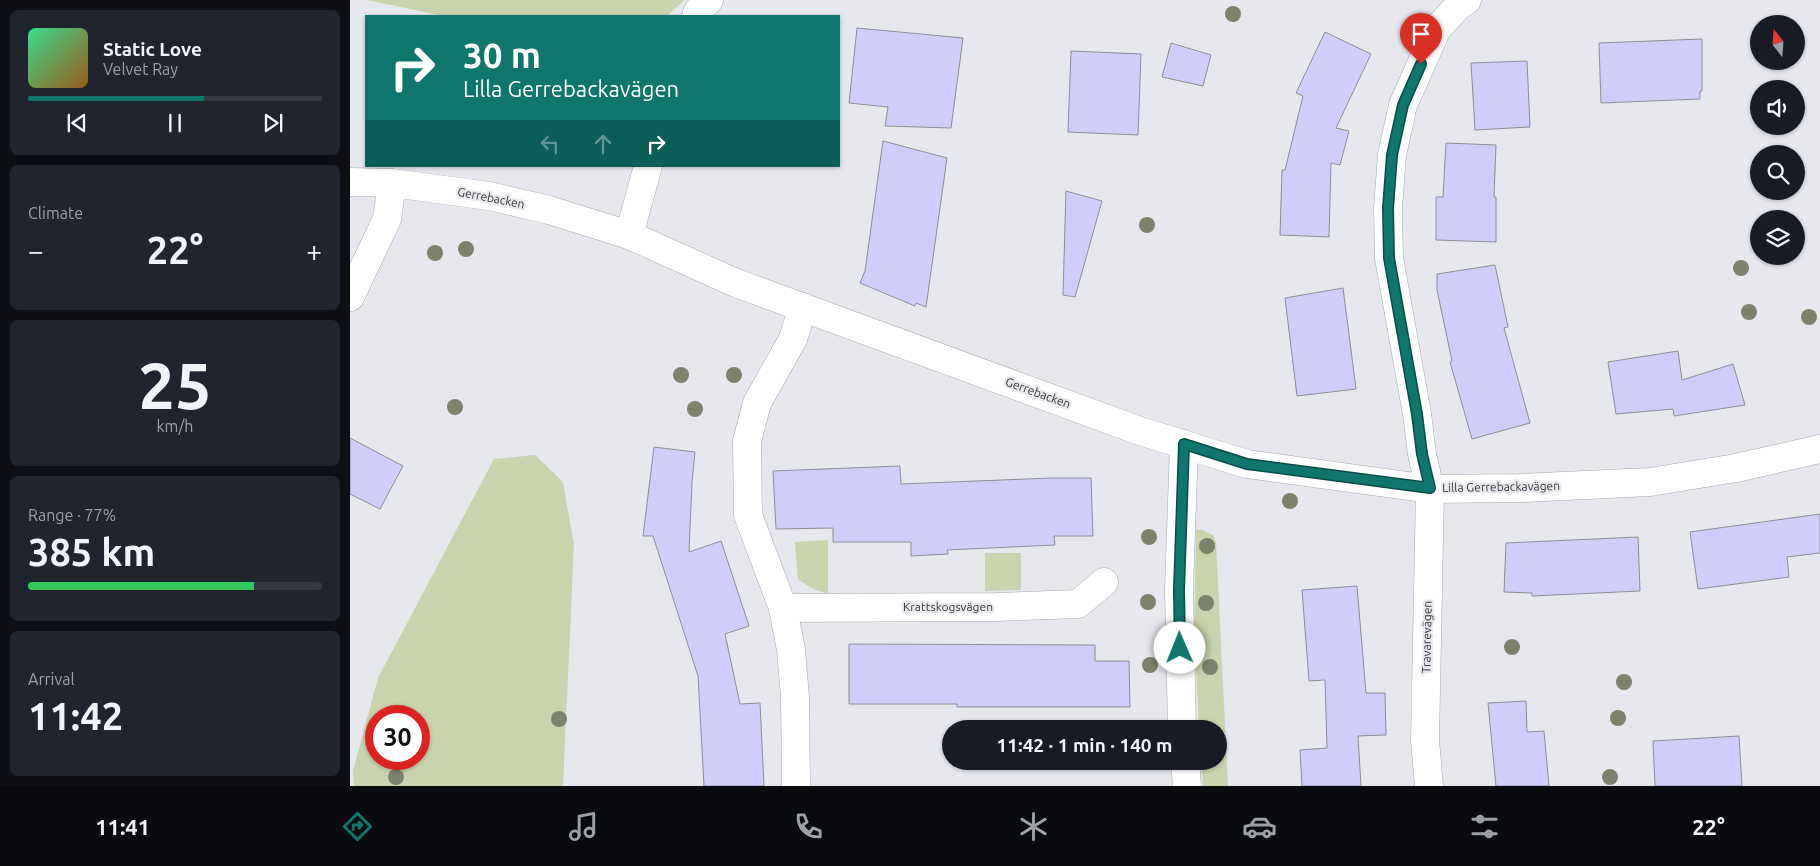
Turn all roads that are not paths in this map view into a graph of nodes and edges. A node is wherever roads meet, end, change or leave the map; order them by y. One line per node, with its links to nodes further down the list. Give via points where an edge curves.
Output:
1 (709, 0): 3 (street)
2 (1468, 0): 12 (street, Travarevägen, via 1437,29 1403,105 1392,155 1389,258)
3 (696, 15)
4 (648, 167): 7 (street)
5 (350, 182): 6 (street, Gerrebacken)
6 (392, 183): 7 (street, Gerrebacken, via 489,196 549,210); 8 (street, via 387,219)
7 (629, 235): 9 (street, Gerrebacken, via 736,284)
8 (350, 296)
9 (803, 307): 10 (street, Gerrebacken, via 1140,431); 14 (street, via 793,339 757,403 747,441 748,515)
10 (1184, 444): 12 (street, Lilla Gerrebackavägen, via 1247,464); 15 (street, via 1179,590)
11 (1820, 449): 12 (street, Lilla Gerrebackavägen, via 1736,468 1650,482)
12 (1430, 488): 19 (street, Travarevägen, via 1425,740)
13 (1104, 582): 14 (street, Krattskogsvägen, via 1078,604)
14 (782, 608): 17 (street, via 791,650 795,697)
15 (1182, 720)
16 (1186, 770): 18 (street)
17 (796, 786)
18 (1187, 786)
19 (1429, 786)

